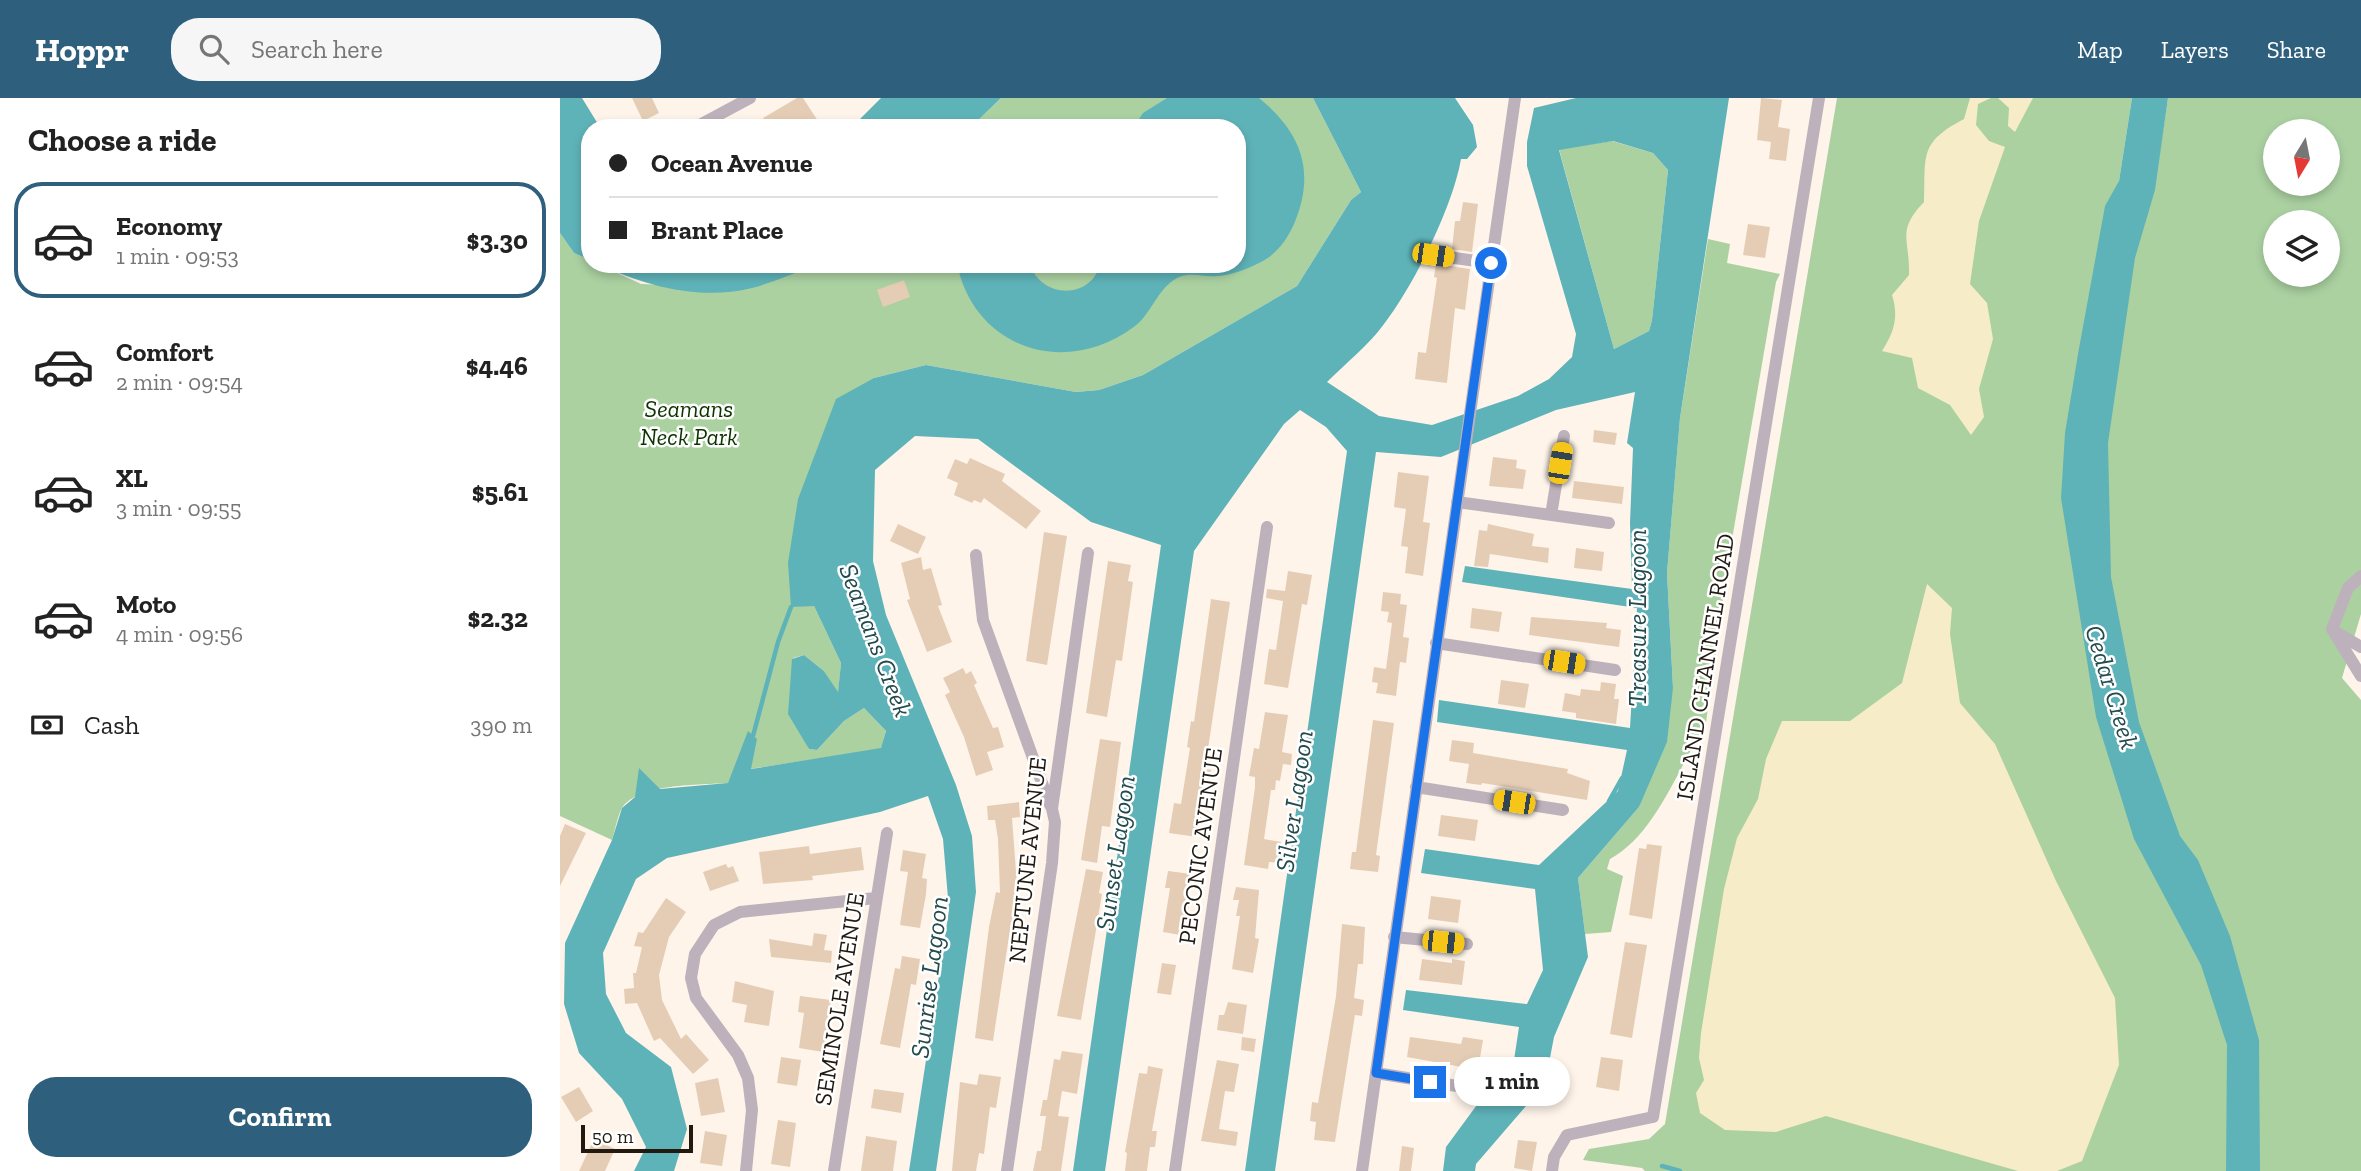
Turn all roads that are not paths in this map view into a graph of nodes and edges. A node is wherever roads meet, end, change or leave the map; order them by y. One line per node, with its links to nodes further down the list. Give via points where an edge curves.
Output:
1 (750, 98): 4 (street)
2 (1515, 98): 6 (street)
3 (1819, 98): 34 (street, ISLAND CHANNEL ROAD, via 1653,1117 1567,1135 1554,1157)
4 (711, 119)
5 (1433, 255): 6 (street)
6 (1491, 263): 8 (street)
7 (1564, 436): 9 (street)
8 (1457, 502): 9 (street); 16 (street)
9 (1552, 515): 10 (street)
10 (1609, 523)
11 (1267, 527): 32 (street, PECONIC AVENUE)
12 (1088, 553): 21 (street, NEPTUNE AVENUE)
13 (976, 555): 21 (street, via 984,620)
14 (2361, 576): 15 (street, via 2348,588)
15 (2332, 629): 17 (street); 19 (street)
16 (1436, 643): 18 (street); 20 (street)
17 (2361, 646)
18 (1615, 670)
19 (2361, 676)
20 (1416, 787): 22 (street); 25 (street)
21 (1052, 809): 31 (street, NEPTUNE AVENUE, via 1052,863)
22 (1563, 810)
23 (887, 833): 24 (street, SEMINOLE AVENUE)
24 (876, 898): 29 (street, via 740,912 714,925 695,954 691,978 695,998 738,1055 748,1078 752,1110); 30 (street, SEMINOLE AVENUE)
25 (1394, 937): 26 (street); 27 (street)
26 (1467, 944)
27 (1376, 1073): 28 (street); 33 (street)
28 (1457, 1086)
29 (746, 1171)
30 (834, 1171)
31 (1007, 1171)
32 (1175, 1171)
33 (1362, 1171)
34 (1552, 1171)

